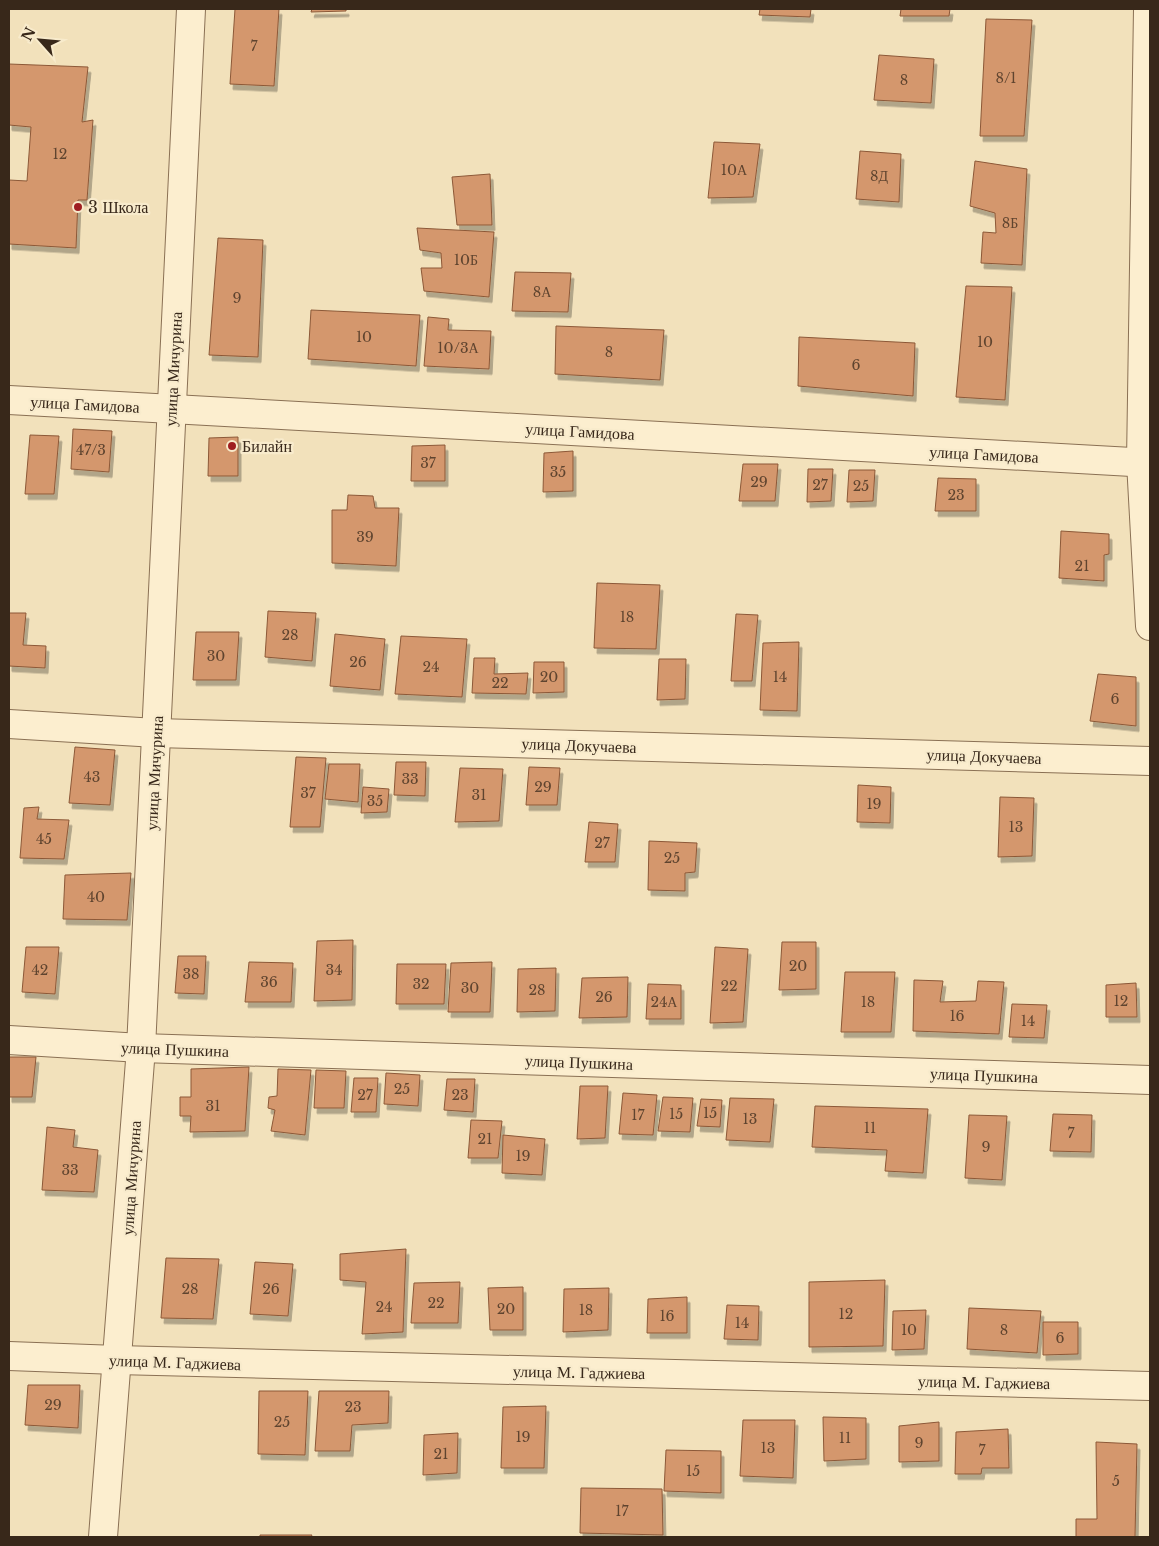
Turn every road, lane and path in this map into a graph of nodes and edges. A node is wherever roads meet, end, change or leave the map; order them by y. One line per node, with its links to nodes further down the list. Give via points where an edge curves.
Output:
1 (191, 9): 4 (street, улица Мичурина)
2 (1148, 9): 5 (street)
3 (9, 400): 4 (street, улица Гамидова)
4 (171, 409): 5 (street, улица Гамидова); 8 (street, улица Мичурина)
5 (1146, 463): 6 (street)
6 (1150, 626)
7 (9, 724): 8 (street, улица Докучаева)
8 (156, 733): 9 (street, улица Докучаева); 11 (street, улица Мичурина)
9 (1150, 761)
10 (9, 1040): 11 (street, улица Пушкина)
11 (141, 1048): 12 (street, улица Пушкина); 14 (street, улица Мичурина)
12 (1150, 1080)
13 (9, 1356): 14 (street, улица М. Гаджиева)
14 (117, 1360): 15 (street, улица М. Гаджиева); 16 (street, улица Мичурина)
15 (1150, 1386)
16 (103, 1537)

